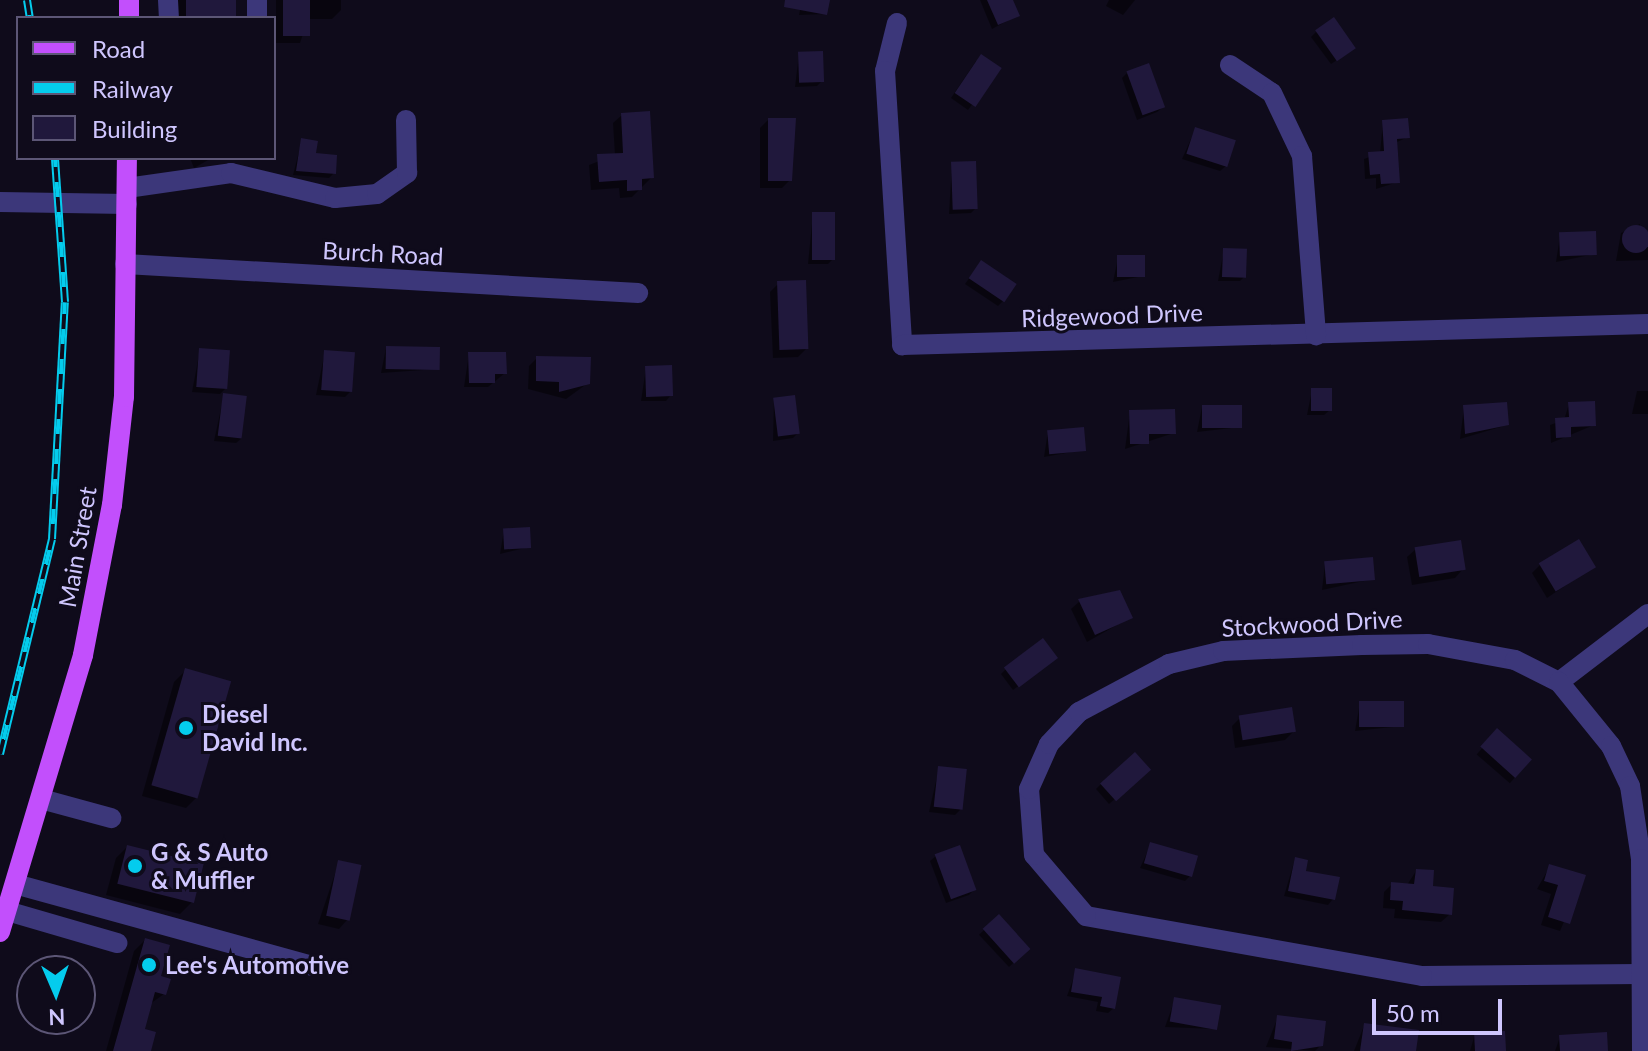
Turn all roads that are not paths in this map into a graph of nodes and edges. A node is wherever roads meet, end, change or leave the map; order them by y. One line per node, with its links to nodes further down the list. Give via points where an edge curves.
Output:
1 (897, 23): 10 (street, Ridgewood Drive, via 885,86 902,345)
2 (1230, 65): 10 (street, via 1272,93 1302,156)
3 (406, 120): 5 (street, via 407,173 377,194 335,198 231,173)
4 (127, 160): 5 (main road, Main Street)
5 (127, 196): 6 (street); 7 (main road, Main Street)
6 (0, 202)
7 (125, 264): 8 (street, Burch Road); 13 (main road, Main Street, via 112,505 83,655)
8 (638, 293)
9 (1648, 324): 10 (street, Ridgewood Drive)
10 (1316, 335)
11 (1648, 614): 12 (street)
12 (1559, 682): 20 (street, Stockwood Drive, via 1611,746 1630,786 1641,859); 20 (street, Stockwood Drive, via 1515,660 1428,644 1223,651 1169,664 1079,712 1049,744 1029,789 1034,855 1086,916 1422,976)
13 (41, 799): 14 (street); 15 (main road, Main Street)
14 (111, 818)
15 (15, 884): 16 (main road, Main Street); 19 (street)
16 (7, 911): 17 (main road, Main Street); 18 (street)
17 (0, 932)
18 (117, 943)
19 (312, 966)
20 (1640, 974): 21 (street, Stockwood Drive)
21 (1642, 1051)

